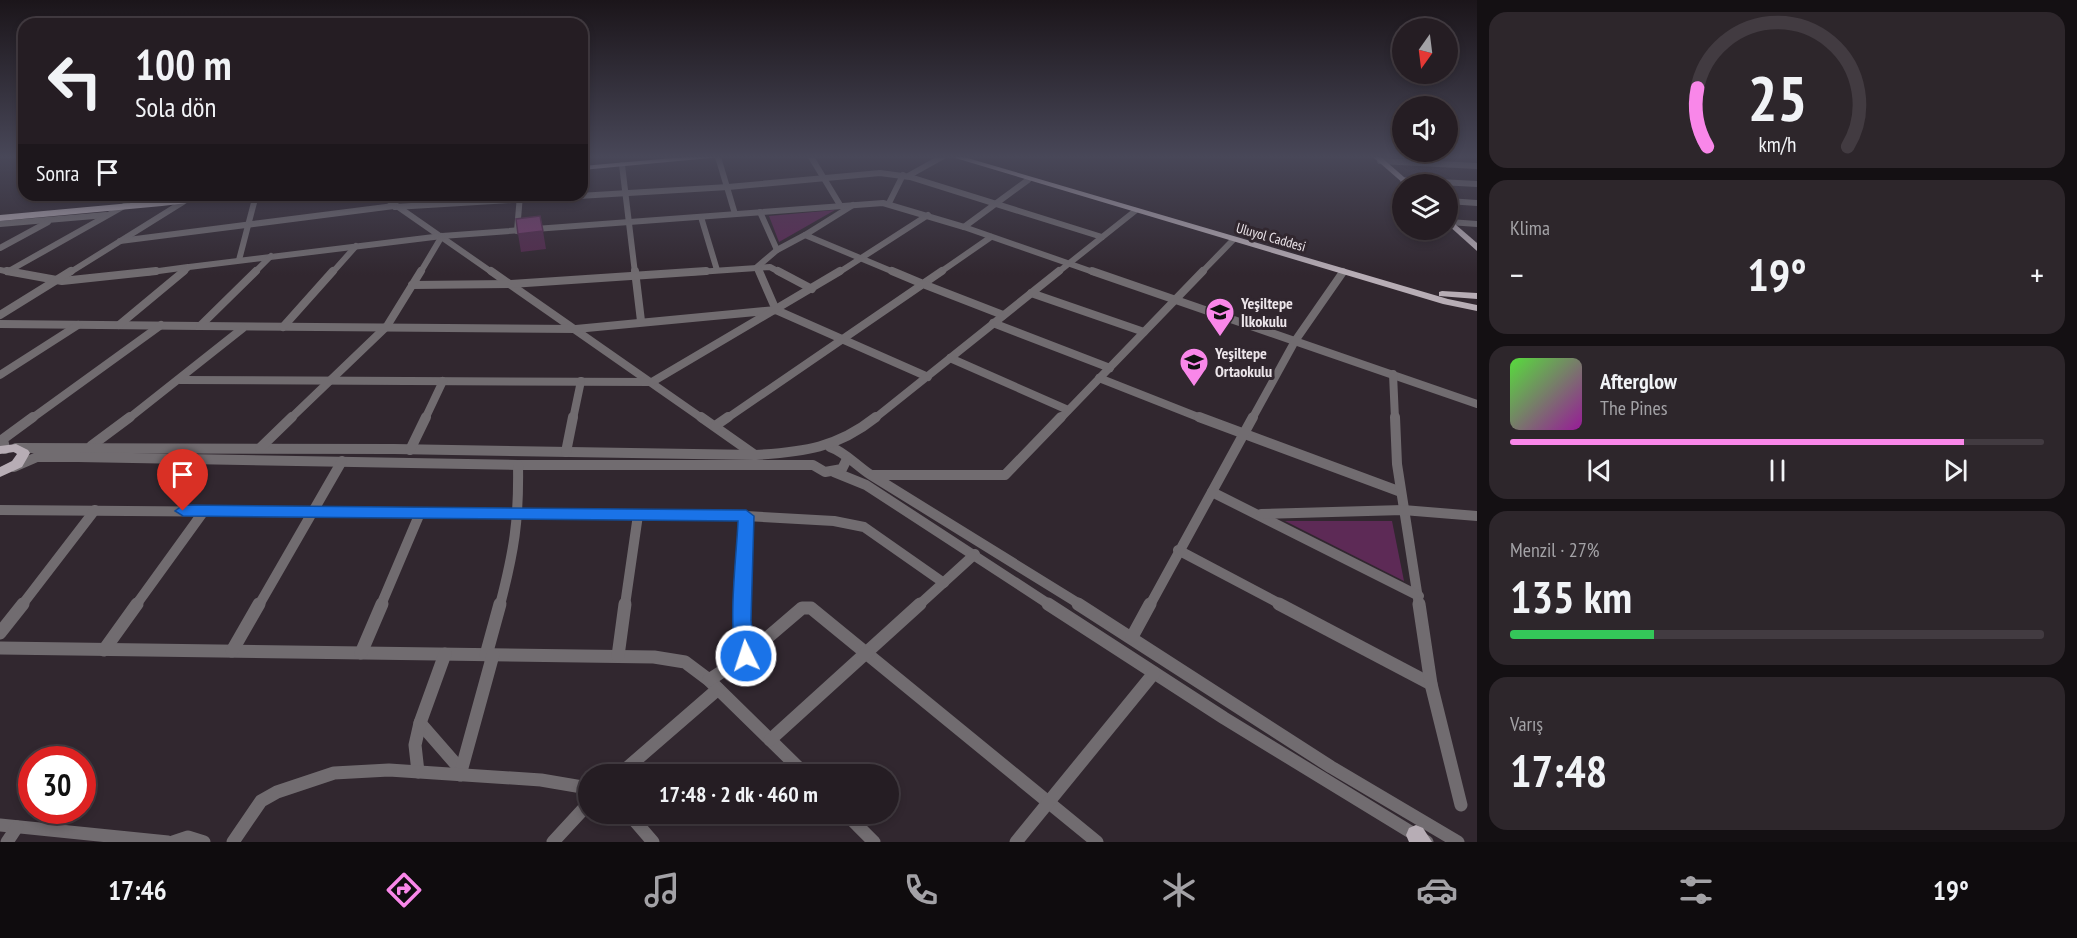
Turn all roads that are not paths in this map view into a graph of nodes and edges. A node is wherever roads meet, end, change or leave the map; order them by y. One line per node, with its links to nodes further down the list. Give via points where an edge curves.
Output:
1 (624, 196): 34 (street)
2 (730, 196): 27 (street)
3 (835, 196): 21 (street)
4 (893, 196): 17 (street)
5 (974, 196): 18 (street)
6 (1006, 196): 18 (street)
7 (1084, 196): 24 (main road, Uluyol Caddesi)
8 (1101, 196): 69 (main road, Uluyol Caddesi, via 1413,287 1447,295)
9 (162, 201): 22 (main road)
10 (191, 201): 15 (main road)
11 (254, 201): 37 (street)
12 (388, 201): 23 (street)
13 (470, 201): 23 (street)
14 (520, 201): 40 (street)
15 (183, 202): 22 (main road); 46 (street)
16 (1458, 202): 19 (street)
17 (889, 203): 20 (street); 29 (street)
18 (997, 203): 38 (street); 44 (street)
19 (1477, 203)
20 (855, 204): 21 (street); 41 (street)
21 (840, 205): 25 (street)
22 (124, 206): 26 (main road); 28 (street); 30 (main road)
23 (394, 207): 37 (street); 42 (street)
24 (1135, 211): 44 (street); 45 (main road, Uluyol Caddesi)
25 (760, 212): 27 (street); 50 (street)
26 (63, 213): 30 (main road); 32 (street)
27 (735, 214): 31 (street)
28 (108, 215): 32 (street); 59 (street)
29 (928, 215): 38 (street); 53 (street)
30 (0, 216)
31 (702, 217): 34 (street); 58 (street)
32 (51, 220): 35 (street); 48 (street)
33 (1458, 222): 36 (street)
34 (627, 223): 40 (street); 61 (street)
35 (0, 224)
36 (1477, 224)
37 (248, 225): 46 (street); 52 (street)
38 (964, 227): 43 (street)
39 (1458, 230): 49 (main road)
40 (517, 231): 42 (street)
41 (805, 235): 50 (street); 53 (street)
42 (442, 236): 47 (street); 64 (street); 66 (street)
43 (992, 237): 54 (street); 65 (street)
44 (1102, 237): 54 (street)
45 (1233, 240): 60 (main road, Uluyol Caddesi); 71 (street)
46 (120, 242): 63 (street)
47 (356, 246): 51 (street); 85 (street)
48 (0, 248)
49 (1477, 248)
50 (777, 250): 56 (street)
51 (271, 256): 52 (street); 83 (street)
52 (239, 260): 55 (street)
53 (861, 260): 65 (street); 67 (street)
54 (1067, 264): 68 (street); 71 (street)
55 (189, 267): 63 (street); 82 (street)
56 (757, 267): 58 (street); 67 (street, via 770,267); 73 (street)
57 (0, 270): 59 (street)
58 (717, 270): 61 (street)
59 (9, 271): 62 (street); 63 (street)
60 (1343, 272): 70 (main road, Uluyol Caddesi); 90 (street)
61 (636, 275): 64 (street); 77 (street)
62 (0, 276)
63 (58, 280): 75 (street)
64 (512, 284): 66 (street); 87 (street)
65 (923, 284): 76 (street); 89 (street)
66 (412, 285): 84 (street)
67 (812, 289): 73 (street)
68 (1031, 293): 76 (street); 88 (street)
69 (1477, 296)
70 (1433, 298): 72 (main road, Uluyol Caddesi); 74 (main road)
71 (1175, 300): 88 (street); 90 (street)
72 (1477, 308)
73 (776, 310): 77 (street); 89 (street); 101 (street)
74 (1477, 314)
75 (0, 315)
76 (1003, 315): 78 (street)
77 (641, 321): 87 (street)
78 (993, 323): 91 (street); 92 (street)
79 (0, 324): 80 (street)
80 (78, 325): 82 (street); 94 (street)
81 (161, 325): 82 (street); 83 (street); 110 (street, via 3,440)
82 (119, 326)
83 (200, 326): 86 (street)
84 (387, 326): 85 (street); 87 (street); 97 (street)
85 (283, 327): 86 (street)
86 (243, 328): 98 (street)
87 (576, 329): 101 (street)
88 (1144, 332): 92 (street)
89 (843, 339): 95 (street); 104 (street)
90 (1295, 341): 93 (street); 106 (street)
91 (950, 358): 95 (street); 103 (street)
92 (1110, 368): 96 (street)
93 (1393, 374): 102 (street); 123 (street)
94 (0, 375)
95 (928, 377): 105 (street)
96 (1100, 378): 103 (street); 106 (street)
97 (329, 379): 98 (street); 99 (street); 109 (street)
98 (180, 380): 107 (street)
99 (442, 381): 100 (street); 111 (street)
100 (581, 381): 101 (street); 113 (street)
101 (652, 382): 104 (street)
102 (1477, 404)
103 (1068, 410): 121 (street, via 1005,475)
104 (715, 426): 114 (street)
105 (856, 433): 108 (street); 115 (street)
106 (1244, 435): 122 (street); 123 (street)
107 (91, 446): 109 (street); 110 (street)
108 (830, 447): 112 (street); 115 (street)
109 (260, 448): 111 (street)
110 (7, 449): 119 (main road, via 23,450 24,456)
111 (410, 450): 113 (street)
112 (813, 451): 114 (street); 118 (street, via 809,459)
113 (566, 452): 114 (street)
114 (755, 455)
115 (846, 456): 120 (street, via 845,466); 121 (street)
116 (342, 461): 117 (street); 119 (street, via 37,457); 128 (street)
117 (518, 465): 118 (street); 130 (street)
118 (813, 465): 120 (street)
119 (5, 472)
120 (834, 472): 136 (street, via 866,485)
121 (871, 475): 140 (street)
122 (1212, 492): 131 (street); 135 (street)
123 (1401, 492): 126 (street)
124 (0, 510): 125 (street)
125 (95, 510): 127 (street); 139 (street)
126 (1403, 510): 131 (street); 134 (street); 138 (street)
127 (204, 511): 128 (street); 142 (street)
128 (313, 511): 129 (street); 143 (street)
129 (420, 513): 130 (street); 144 (street)
130 (519, 514): 132 (street); 147 (street)
131 (1258, 514): 138 (street)
132 (638, 515): 133 (street); 149 (street)
133 (746, 516): 137 (street, via 834,521 864,527); 148 (street)
134 (1477, 516)
135 (1178, 550): 140 (street); 152 (street)
136 (975, 554): 137 (street); 150 (street)
137 (944, 582): 146 (street)
138 (1419, 596): 152 (street)
139 (0, 633)
140 (1132, 637): 177 (street, via 1331,767)
141 (0, 648): 142 (street)
142 (104, 650): 143 (street)
143 (232, 651): 144 (street)
144 (361, 653): 145 (street)
145 (445, 654): 147 (street); 153 (street)
146 (865, 654): 148 (street, via 811,608 802,608); 154 (street); 160 (street)
147 (490, 655): 149 (street); 158 (street)
148 (746, 656): 151 (street)
149 (618, 657): 151 (street, via 686,662)
150 (1154, 673): 160 (street); 167 (street)
151 (713, 684): 154 (street); 155 (street)
152 (1431, 684): 161 (street)
153 (420, 723): 157 (street, via 415,745); 158 (street)
154 (770, 740): 156 (street)
155 (630, 764)
156 (795, 764)
157 (418, 772): 158 (street); 171 (street, via 334,772 277,792 261,801)
158 (460, 772): 159 (street)
159 (578, 786)
160 (1049, 802): 175 (street); 176 (street)
161 (1461, 805)
162 (578, 815): 172 (street)
163 (637, 824): 173 (street)
164 (856, 824): 174 (street)
165 (0, 825): 166 (street)
166 (17, 826): 168 (street); 169 (street)
167 (1421, 840)
168 (7, 842)
169 (171, 842): 170 (street, via 188,837)
170 (204, 842)
171 (233, 842)
172 (553, 842)
173 (653, 842)
174 (874, 842)
175 (1016, 842)
176 (1096, 842)
177 (1458, 842)

